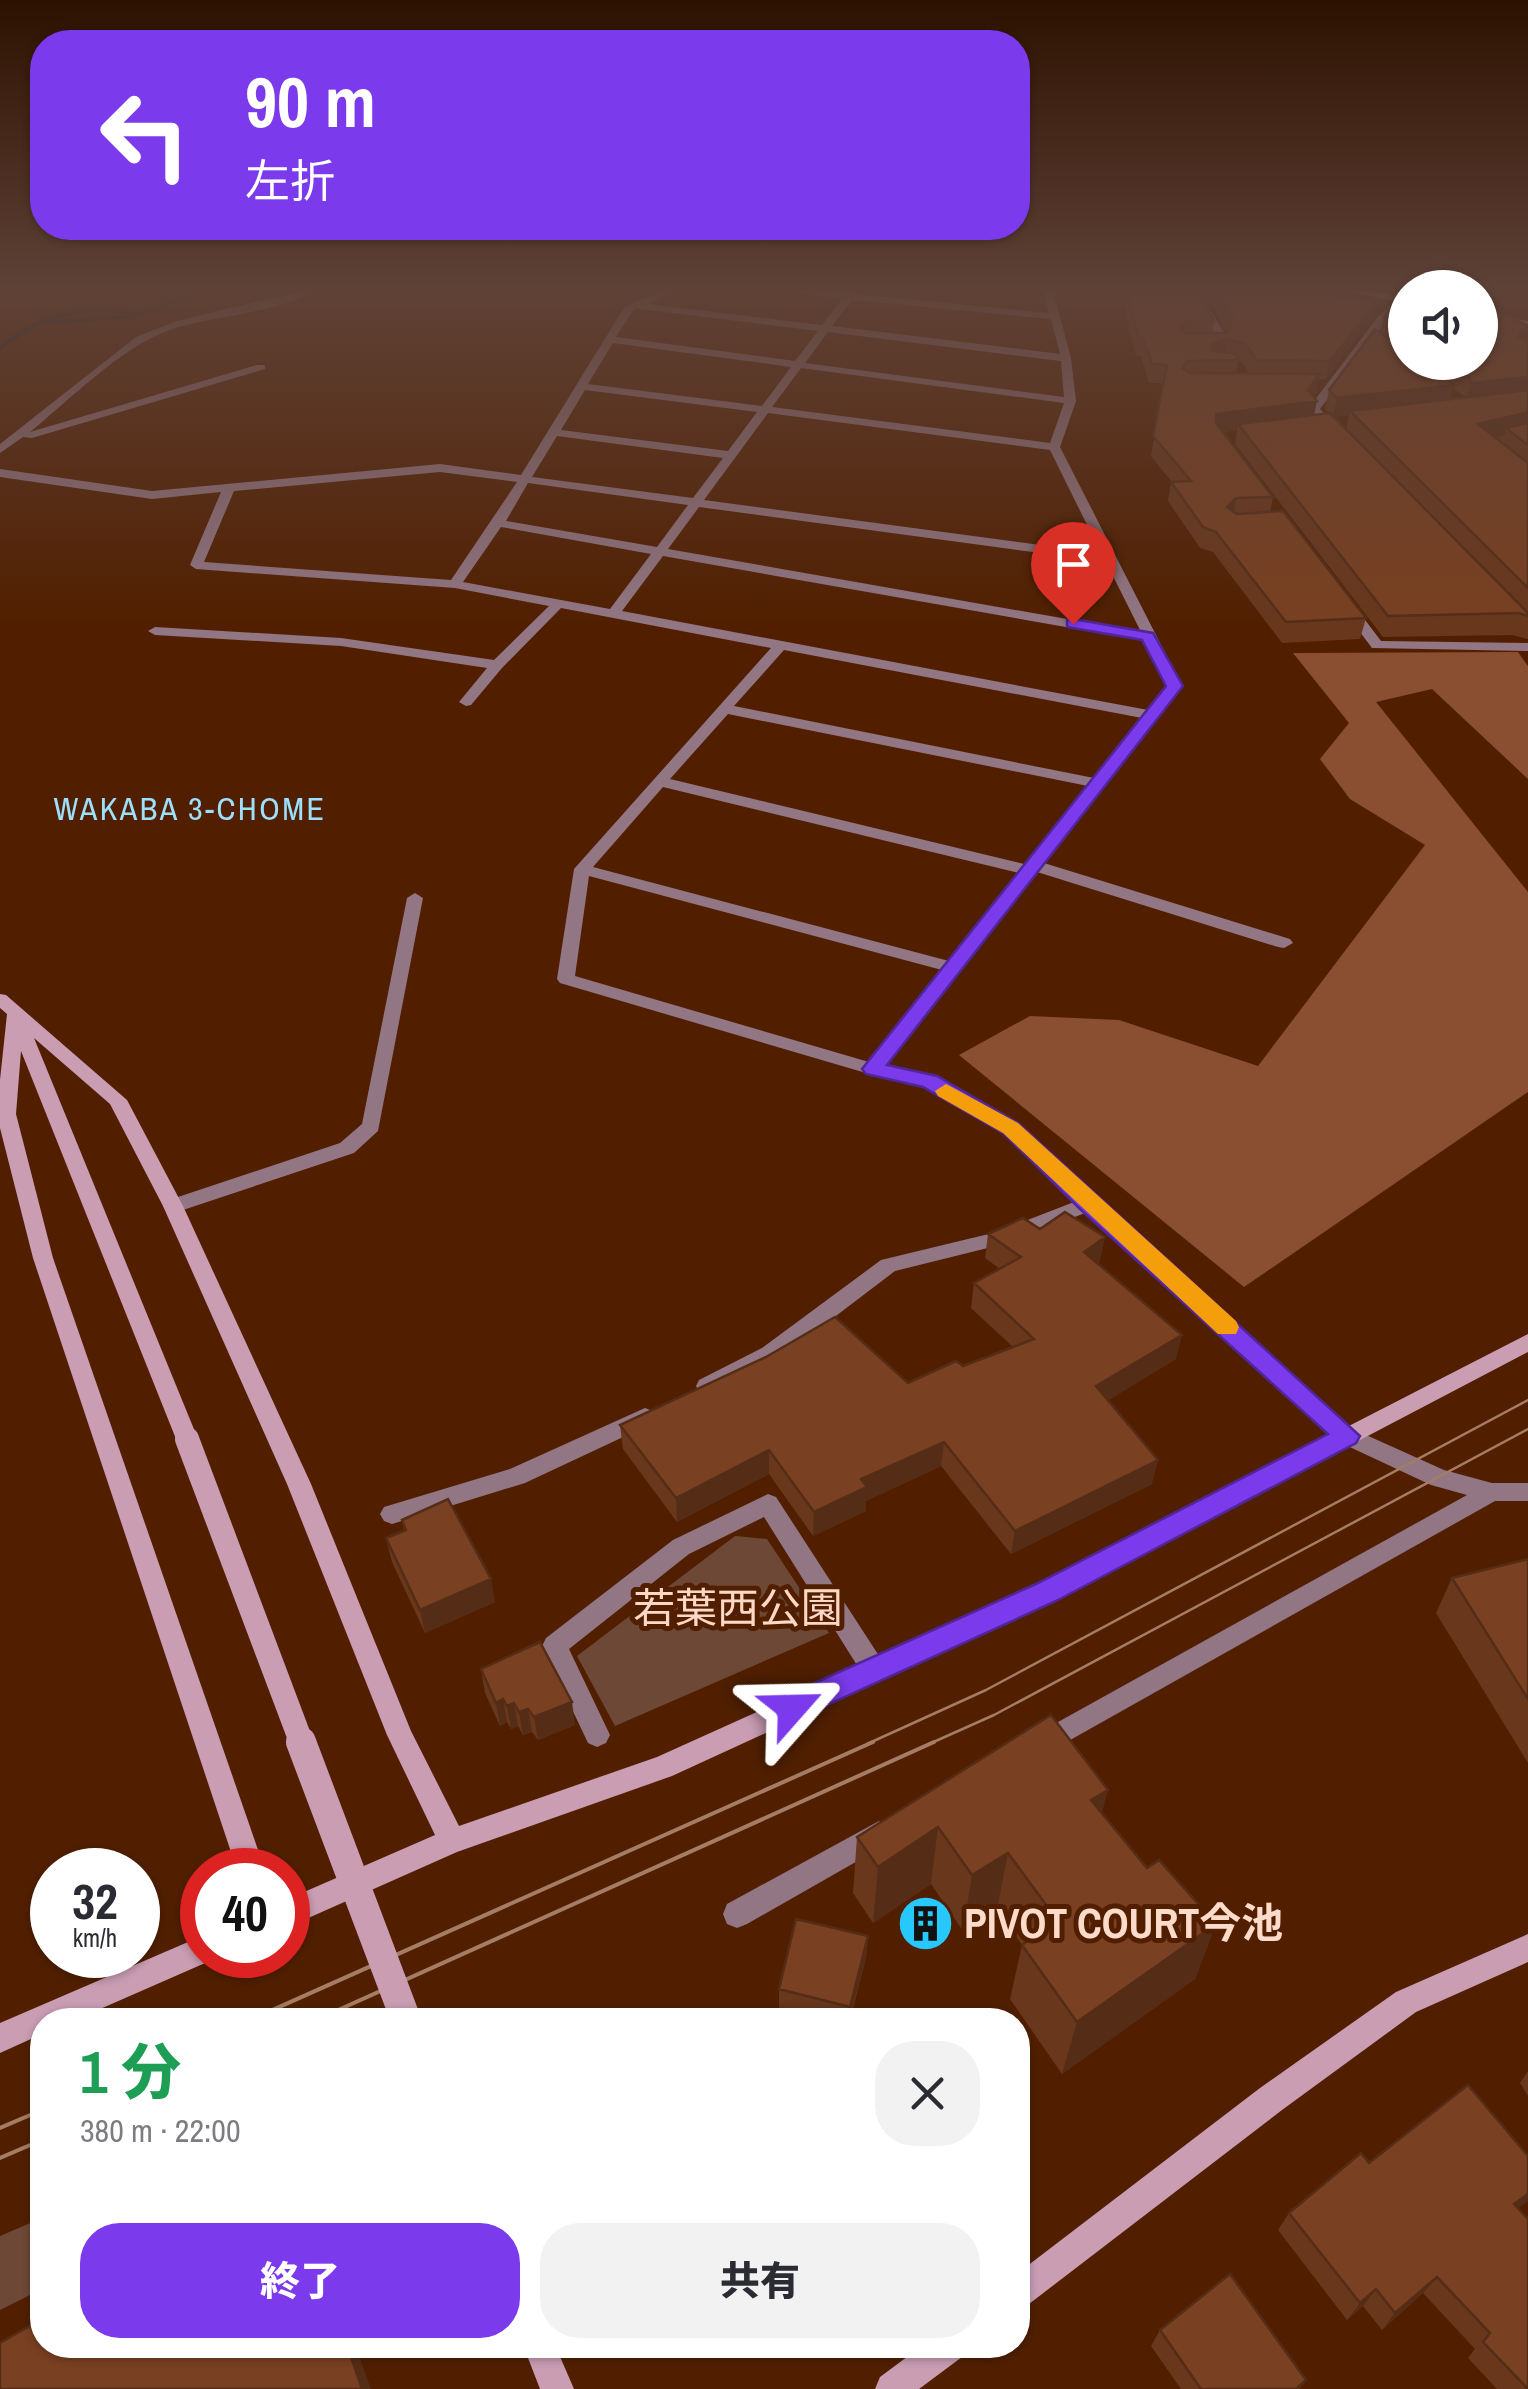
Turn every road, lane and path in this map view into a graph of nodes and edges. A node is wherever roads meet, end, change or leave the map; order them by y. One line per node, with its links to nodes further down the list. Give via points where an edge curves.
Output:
1 (60, 402): 14 (street)
2 (142, 402): 14 (street)
3 (571, 402): 12 (street)
4 (708, 402): 8 (street)
5 (771, 402): 8 (street)
6 (1069, 402): 15 (street)
7 (1319, 402): 10 (street, via 1314,409)
8 (766, 410): 15 (street); 17 (street)
9 (1347, 422): 10 (street)
10 (1329, 424): 11 (street); 13 (street)
11 (1311, 426)
12 (553, 432): 17 (street); 19 (street)
13 (1343, 439)
14 (12, 441): 16 (street)
15 (1054, 448): 24 (street)
16 (0, 450)
17 (730, 456): 21 (street)
18 (0, 473): 20 (street, via 152,494)
19 (525, 476): 20 (street, via 440,468); 21 (street); 22 (street)
20 (229, 488): 25 (street, via 196,566)
21 (696, 501): 23 (street); 24 (street)
22 (498, 523): 23 (street); 25 (street)
23 (662, 552): 28 (street); 30 (street)
24 (1107, 558): 30 (street)
25 (455, 584): 27 (street)
26 (1342, 599): 32 (street, via 1377,645)
27 (558, 604): 28 (street); 33 (street)
28 (614, 613): 31 (street)
29 (155, 631): 33 (street, via 341,642)
30 (1148, 636): 36 (street, via 1174,686)
31 (781, 646): 35 (street); 36 (street)
32 (1528, 647)
33 (497, 665): 34 (street)
34 (466, 702)
35 (725, 709): 37 (street); 38 (street)
36 (1150, 715): 38 (street)
37 (662, 782): 39 (street); 40 (street)
38 (1096, 783): 40 (street)
39 (582, 868): 43 (street); 45 (street, via 566,979)
40 (1030, 868): 42 (street); 43 (street)
41 (415, 898): 47 (street, via 371,1126 346,1148)
42 (1284, 942)
43 (952, 967): 45 (street)
44 (8, 1006): 47 (street, via 118,1100); 58 (street, via 6,1114 43,1258); 64 (street, bridge, via 187,1439)
45 (873, 1069): 46 (street, via 929,1081 1010,1128)
46 (1088, 1204): 49 (street); 52 (street, via 1000,1238 888,1265 770,1354 517,1476)
47 (173, 1206): 57 (street)
48 (1528, 1342): 49 (street)
49 (1347, 1436): 50 (street, via 1406,1466); 53 (street, via 1046,1593)
50 (1492, 1492): 51 (street); 55 (street)
51 (1528, 1492)
52 (392, 1514)
53 (874, 1670): 54 (street, via 768,1504 682,1547 556,1646); 57 (street, via 663,1767)
54 (597, 1735)
55 (1012, 1760)
56 (908, 1818): 60 (street)
57 (452, 1841): 59 (street)
58 (244, 1848)
59 (310, 1903)
60 (737, 1914)
61 (1528, 1948): 67 (street, via 1406,2002)
62 (180, 1960): 63 (street)
63 (69, 2008)
64 (401, 2008)
65 (30, 2025): 66 (street)
66 (0, 2038)
67 (1030, 2284)
68 (543, 2358): 70 (street)
69 (933, 2358): 71 (street)
70 (556, 2389)
71 (892, 2389)

